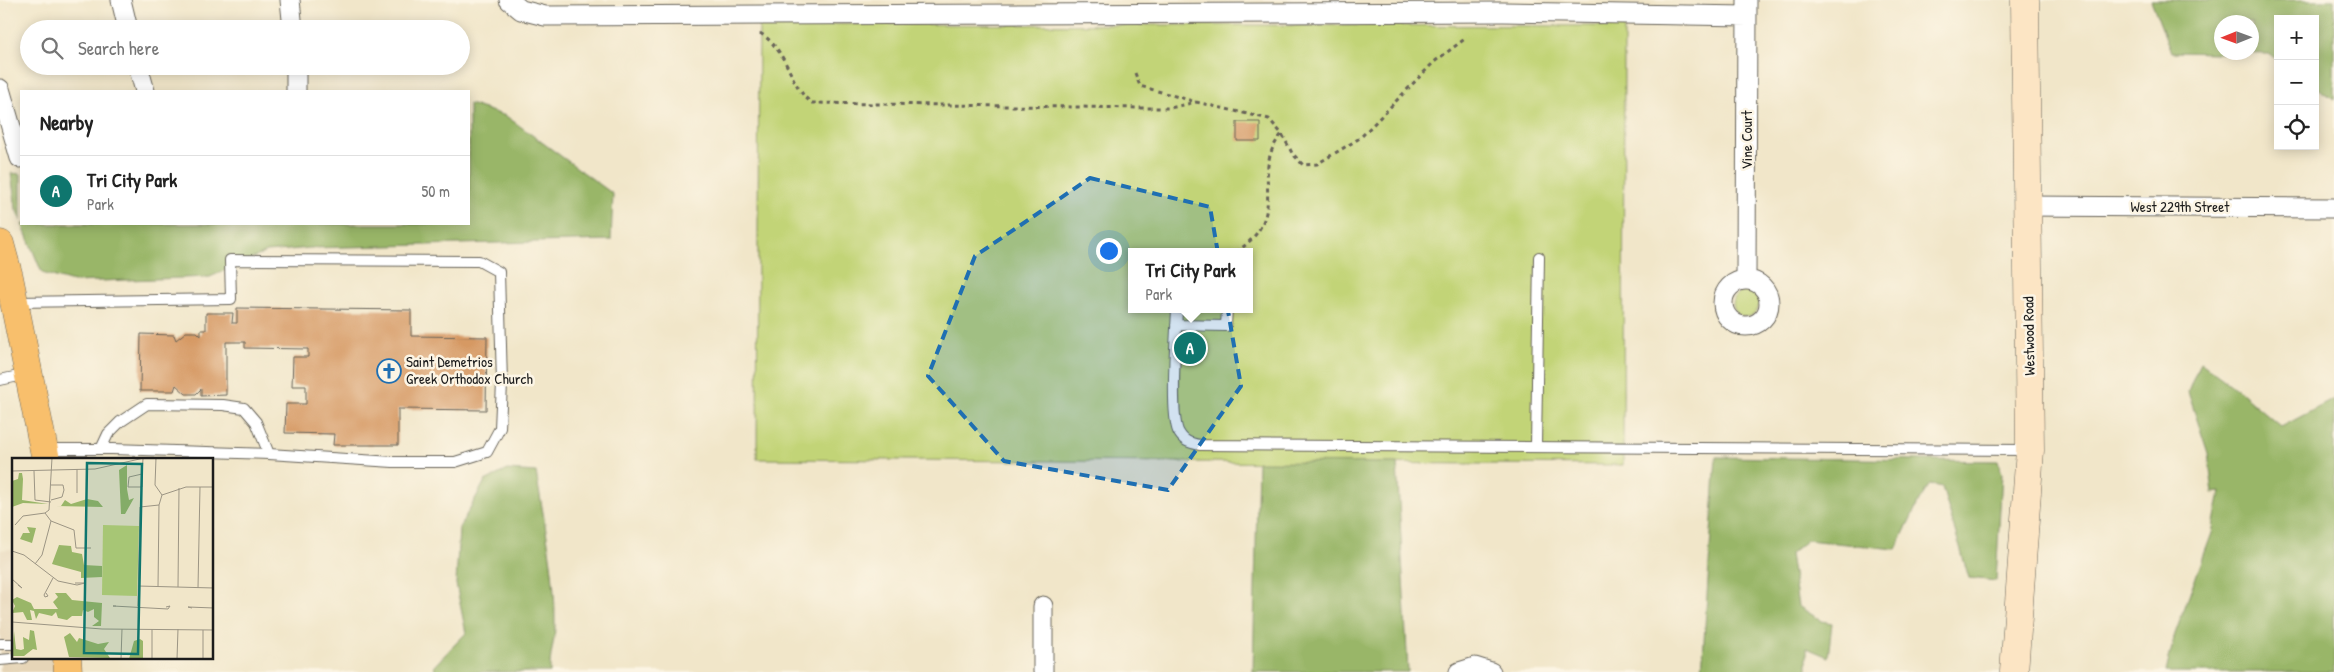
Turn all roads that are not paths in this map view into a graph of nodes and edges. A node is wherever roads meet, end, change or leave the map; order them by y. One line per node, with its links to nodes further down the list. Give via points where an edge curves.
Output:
1 (121, 0): 7 (street)
2 (290, 0): 8 (street)
3 (2025, 0): 15 (street, Westwood Road)
4 (512, 2): 5 (street, via 531,14 544,16)
5 (1503, 6): 6 (street)
6 (1747, 8): 19 (street, Vine Court)
7 (126, 20)
8 (292, 20)
9 (141, 75): 12 (street)
10 (296, 75): 13 (street)
11 (0, 89): 14 (street)
12 (145, 90)
13 (296, 90)
14 (20, 158)
15 (2026, 206): 16 (street, West 229th Street); 28 (street, Westwood Road)
16 (2334, 208)
17 (0, 244): 20 (main road)
18 (1539, 257): 26 (lane)
19 (1746, 279)
20 (14, 302): 24 (main road); 30 (lane, via 231,299 230,260 479,261 499,272 500,428 487,452 455,462 393,462)
21 (1177, 313): 23 (lane)
22 (1226, 313): 23 (lane, via 1226,326)
23 (1176, 325): 26 (lane, via 1175,417 1178,429 1188,443)
24 (29, 374): 25 (lane); 29 (main road)
25 (0, 380)
26 (1536, 446): 28 (lane)
27 (101, 449): 29 (lane); 30 (lane); 30 (lane, via 108,434 120,422 147,404 223,405 244,408 256,422)
28 (2030, 450): 35 (street, Westwood Road)
29 (45, 454)
30 (269, 454)
31 (1043, 606): 32 (street)
32 (1043, 672)
33 (1459, 672): 34 (street, via 1475,667)
34 (1491, 672)
35 (2014, 672)

